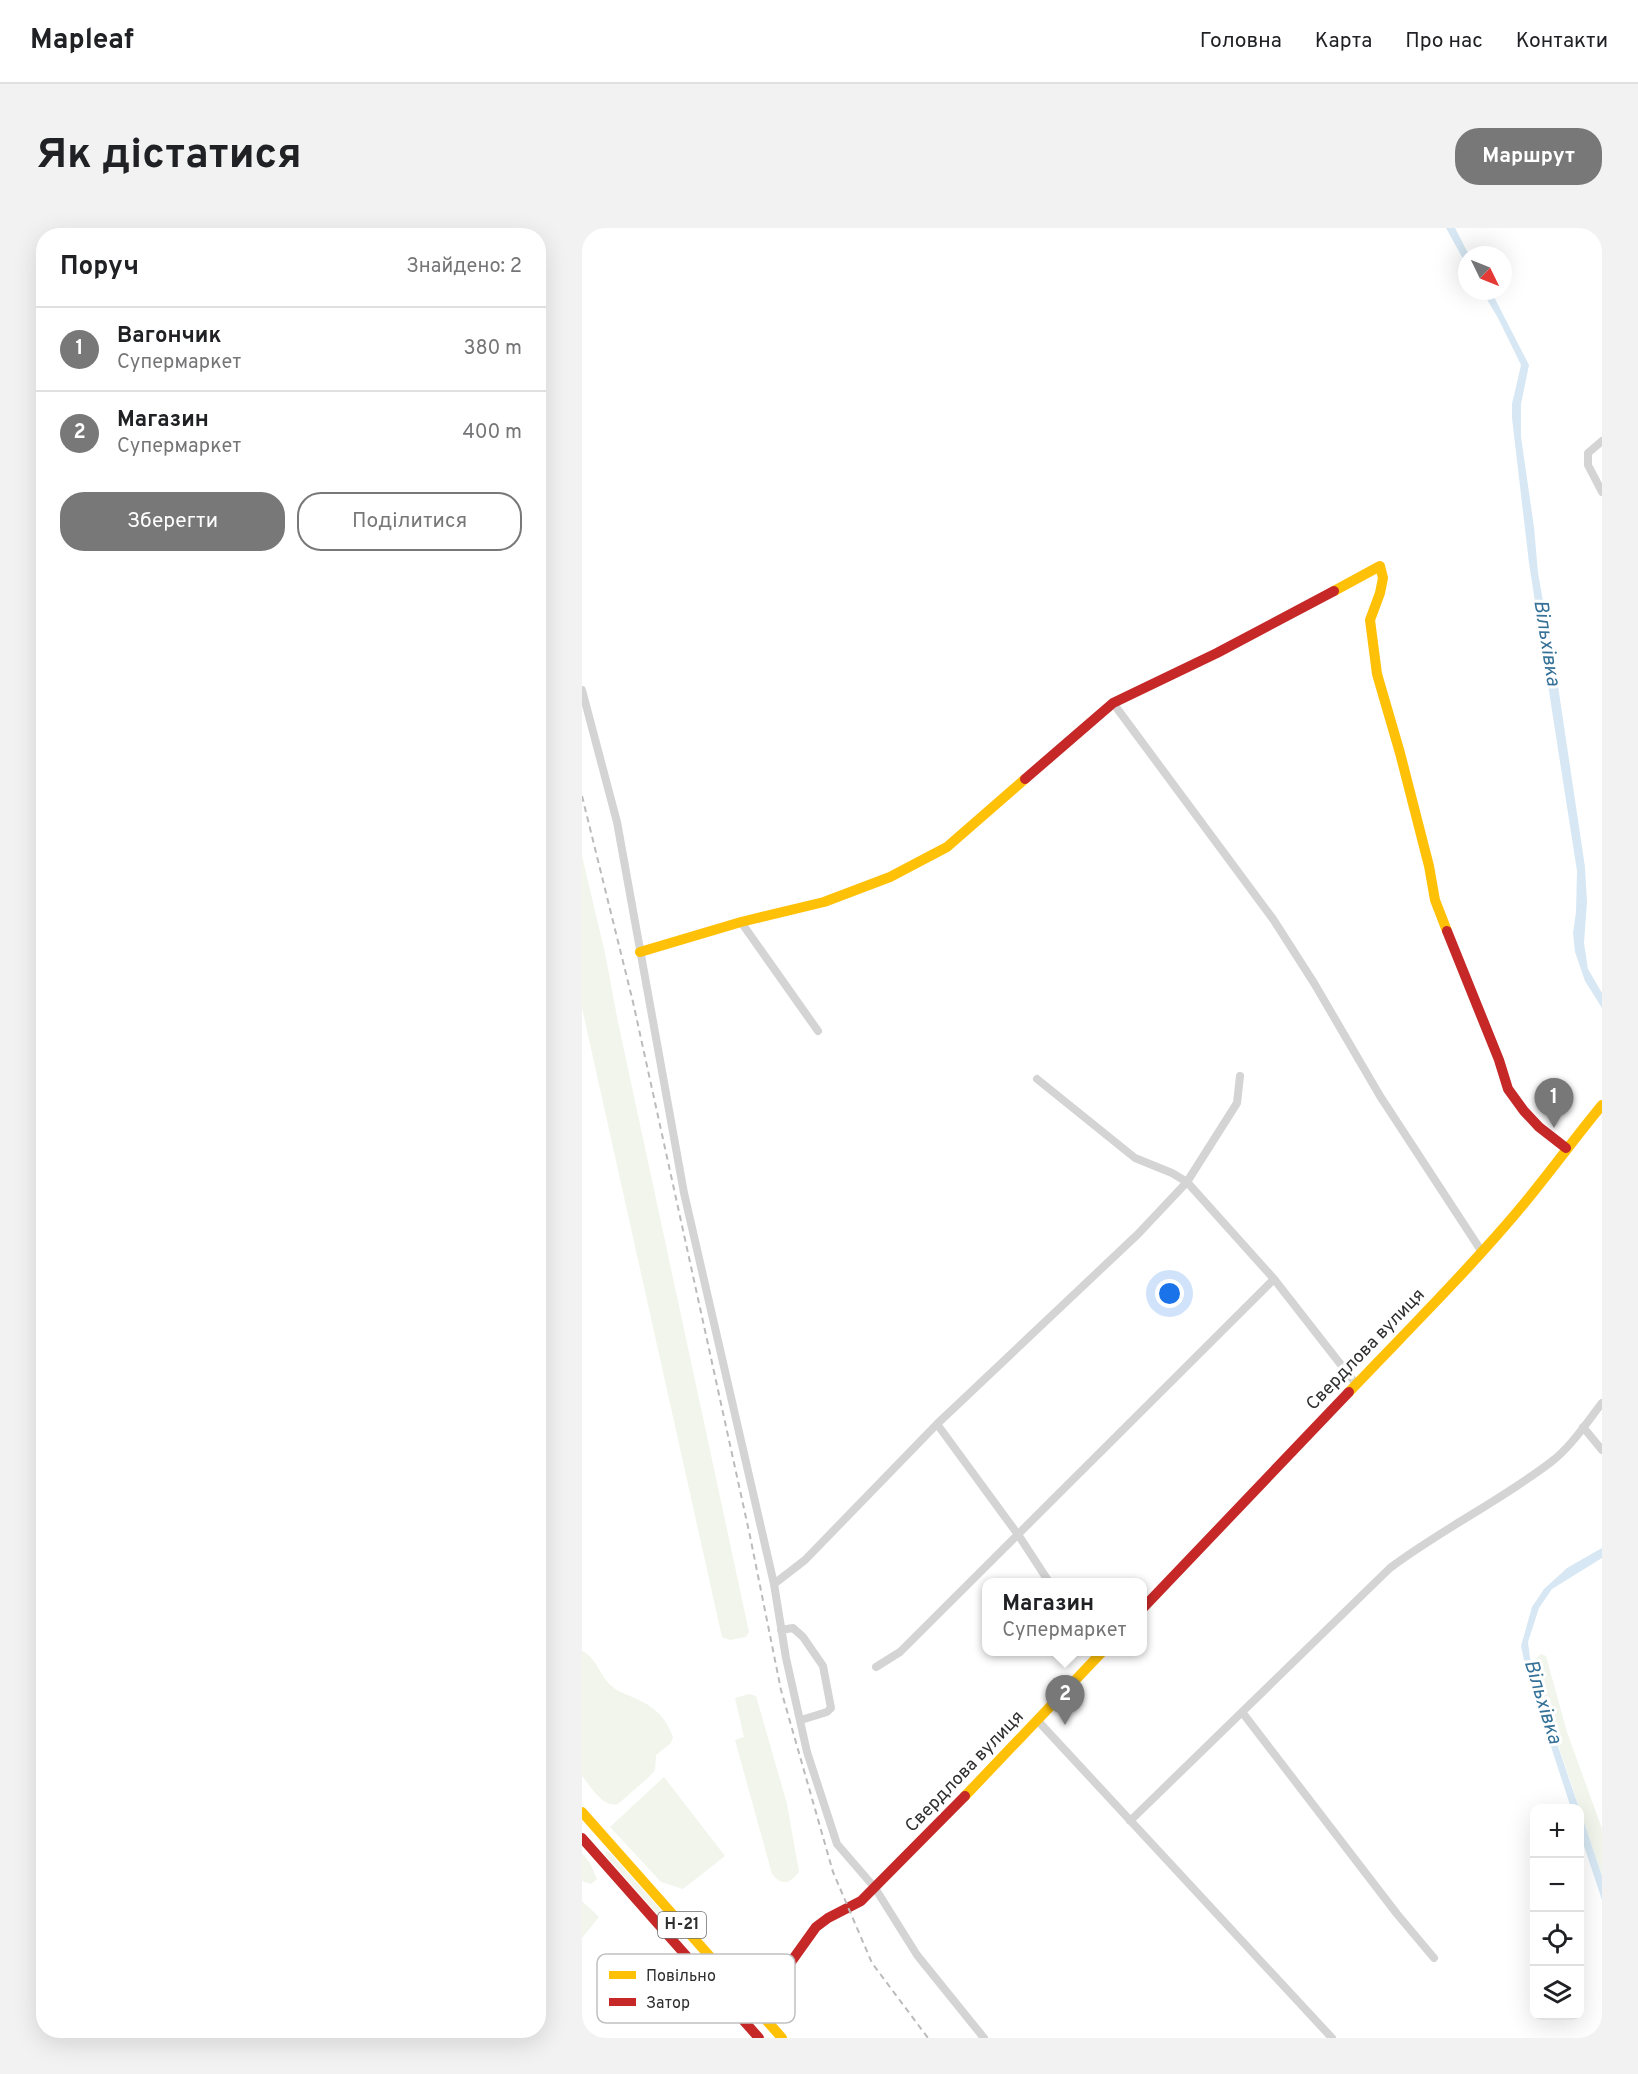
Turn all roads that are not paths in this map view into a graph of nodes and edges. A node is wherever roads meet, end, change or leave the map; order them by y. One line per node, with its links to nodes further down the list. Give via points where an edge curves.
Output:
1 (1602, 441): 2 (street, via 1588,453 1588,465)
2 (1602, 492)
3 (582, 690): 6 (street, via 617,822)
4 (1113, 702): 5 (street, via 947,847 890,877 824,902); 11 (street, via 1216,653 1380,566 1383,578 1370,620 1377,674 1435,900 1509,1089 1524,1112); 13 (street, via 1274,919 1380,1096)
5 (741, 922): 6 (street); 7 (street)
6 (640, 952): 22 (street, via 684,1193)
7 (818, 1031)
8 (1240, 1076): 12 (street, via 1237,1103)
9 (1037, 1079): 12 (street, via 1135,1158)
10 (1602, 1105): 11 (street, Свердлова вулиця)
11 (1566, 1148): 13 (street, Свердлова вулиця)
12 (1186, 1182): 14 (street); 17 (street, via 1138,1234)
13 (1482, 1252): 15 (street, Свердлова вулиця)
14 (1274, 1279): 15 (street); 20 (street)
15 (1356, 1384): 23 (street, Свердлова вулиця)
16 (1602, 1402): 18 (street)
17 (937, 1424): 20 (street); 22 (street, via 805,1560)
18 (1583, 1427): 19 (street); 27 (street, via 1553,1461 1390,1568)
19 (1602, 1450)
20 (1018, 1536): 21 (street); 26 (street, via 900,1652)
21 (1046, 1578)
22 (774, 1584): 24 (street)
23 (1147, 1604)
24 (781, 1630): 28 (street); 28 (street, via 793,1628 824,1666 831,1708)
25 (1095, 1656): 29 (street, Свердлова вулиця)
26 (876, 1667)
27 (1242, 1712): 31 (street); 37 (street)
28 (801, 1720): 33 (street, via 807,1752 837,1844)
29 (1038, 1721): 31 (street); 33 (street, Свердлова вулиця)
30 (582, 1812): 35 (street, Н-21)
31 (1130, 1821): 43 (street)
32 (582, 1838): 34 (street, Н-21)
33 (876, 1888): 36 (street, Свердлова вулиця, via 816,1928); 42 (street, via 917,1955)
34 (685, 1954)
35 (708, 1954)
36 (795, 1957)
37 (1434, 1958)
38 (746, 2023): 40 (street, Н-21)
39 (769, 2023): 41 (street, Н-21)
40 (759, 2038)
41 (782, 2038)
42 (984, 2038)
43 (1332, 2038)

